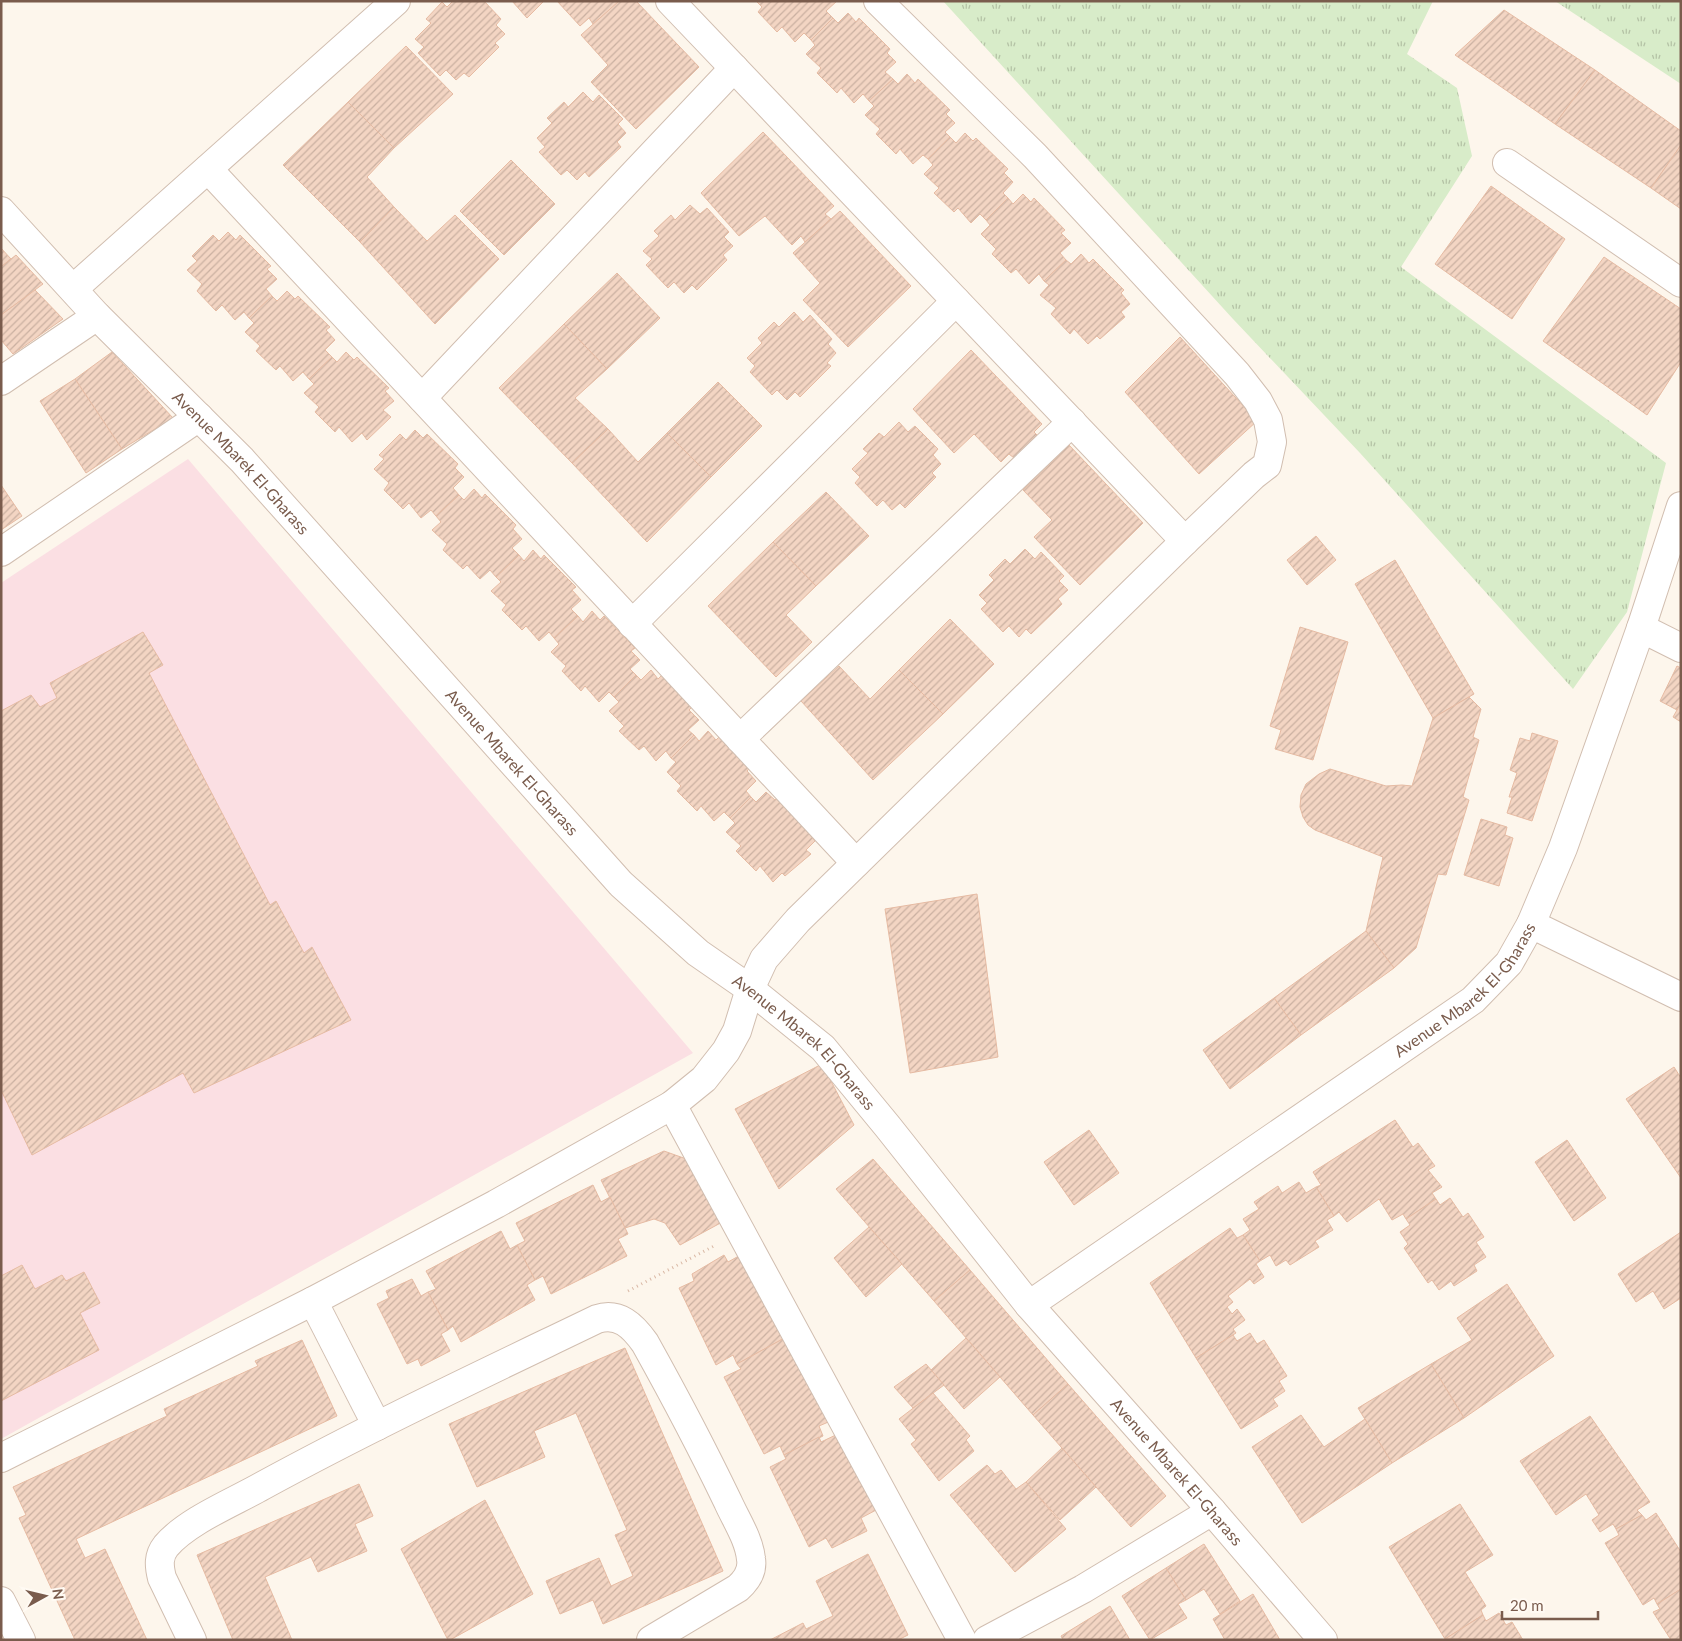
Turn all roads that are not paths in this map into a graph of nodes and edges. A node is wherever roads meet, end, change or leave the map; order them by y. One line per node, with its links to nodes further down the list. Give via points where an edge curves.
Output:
1 (396, 1): 6 (street)
2 (670, 1): 4 (street)
3 (878, 1): 17 (street, via 1036,156 1238,374 1258,401 1268,420 1272,442 1268,465)
4 (734, 68): 10 (street); 13 (street)
5 (1507, 163): 8 (street)
6 (208, 169): 9 (street); 13 (street)
7 (1, 211): 9 (street, Avenue Mbarek El-Gharass)
8 (1681, 283)
9 (73, 289): 11 (street, Avenue Mbarek El-Gharass)
10 (956, 301): 15 (street); 19 (street)
11 (97, 316): 12 (street); 14 (street, Avenue Mbarek El-Gharass)
12 (1, 381)
13 (422, 398): 19 (street)
14 (199, 417): 18 (street); 25 (street, Avenue Mbarek El-Gharass, via 242,460 621,884 698,952)
15 (1072, 422): 17 (street); 22 (street)
16 (1681, 506): 20 (street, Avenue Mbarek El-Gharass)
17 (1185, 541): 23 (street)
18 (1, 552)
19 (632, 624): 22 (street)
20 (1641, 628): 21 (street); 24 (street, Avenue Mbarek El-Gharass, via 1563,848)
21 (1681, 648)
22 (740, 739): 23 (street)
23 (856, 863): 25 (street, via 764,959)
24 (1531, 924): 26 (street); 29 (street, Avenue Mbarek El-Gharass, via 1509,963 1473,1000)
25 (750, 989): 27 (street, via 737,1031 726,1051 704,1079); 29 (street, Avenue Mbarek El-Gharass, via 823,1048)
26 (1681, 997)
27 (672, 1105): 28 (street, via 496,1204); 37 (street)
28 (313, 1301): 30 (street); 31 (street)
29 (1029, 1305): 32 (street, Avenue Mbarek El-Gharass)
30 (377, 1426): 35 (street, via 196,1522 168,1544 159,1561 162,1578); 36 (street, via 597,1319 606,1316 623,1320 645,1343 700,1444 751,1556 751,1570 738,1588)
31 (1, 1458)
32 (1212, 1511): 38 (street, via 1083,1589); 39 (street, Avenue Mbarek El-Gharass)
33 (1, 1601): 34 (street)
34 (21, 1640)
35 (192, 1640)
36 (651, 1640)
37 (962, 1640)
38 (987, 1640)
39 (1323, 1640)

